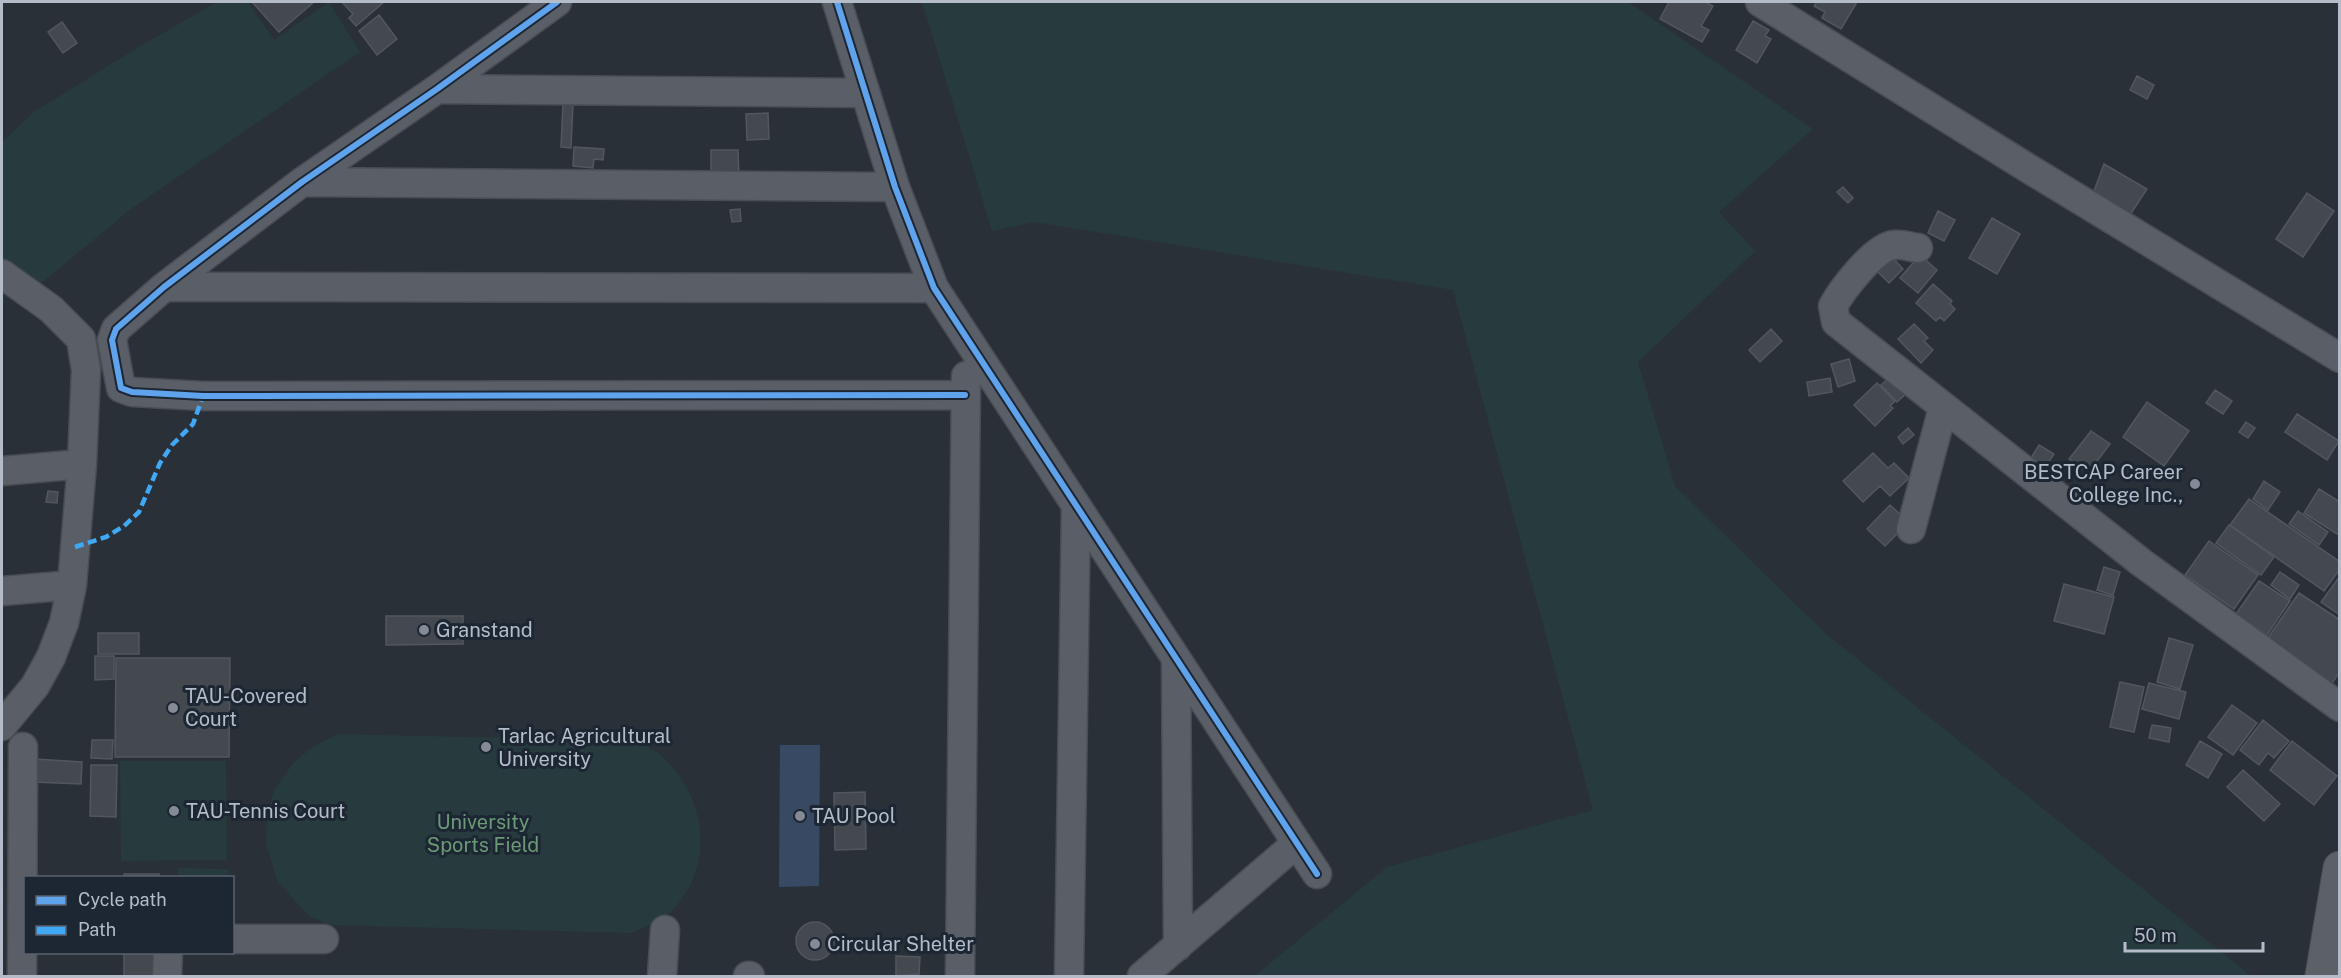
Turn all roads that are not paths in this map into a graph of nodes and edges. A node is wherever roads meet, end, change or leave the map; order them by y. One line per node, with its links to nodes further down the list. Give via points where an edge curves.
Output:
1 (557, 2): 4 (street)
2 (837, 2): 5 (street)
3 (1760, 2): 13 (street)
4 (437, 89): 5 (street); 6 (street)
5 (865, 93): 7 (street)
6 (302, 183): 7 (street); 10 (street)
7 (895, 187): 11 (street)
8 (1918, 248): 15 (street, via 1894,244 1880,250 1833,306 1836,322)
9 (2, 274): 16 (street, via 51,309 81,339 86,370)
10 (164, 287): 11 (street); 14 (street, via 114,334 121,388 126,391 203,396)
11 (934, 288): 12 (street)
12 (968, 342): 14 (street); 18 (street)
13 (2340, 358)
14 (965, 395): 37 (street)
15 (1943, 408): 19 (street); 23 (street, via 2142,563)
16 (82, 464): 17 (street); 20 (street)
17 (2, 471)
18 (1076, 506): 22 (street); 38 (street)
19 (1911, 529)
20 (72, 585): 21 (street); 24 (street, via 51,657 29,696)
21 (2, 591)
22 (1176, 659): 26 (street); 32 (street)
23 (2340, 707)
24 (2, 726)
25 (23, 747): 34 (street)
26 (1297, 843): 28 (street); 32 (street)
27 (2340, 868): 40 (main road)
28 (1317, 874)
29 (664, 930): 36 (street)
30 (234, 939): 31 (street)
31 (324, 939)
32 (1178, 946): 39 (street)
33 (168, 954): 35 (street)
34 (22, 976)
35 (167, 976)
36 (662, 976)
37 (960, 976)
38 (1069, 976)
39 (1142, 976)
40 (2322, 976)

